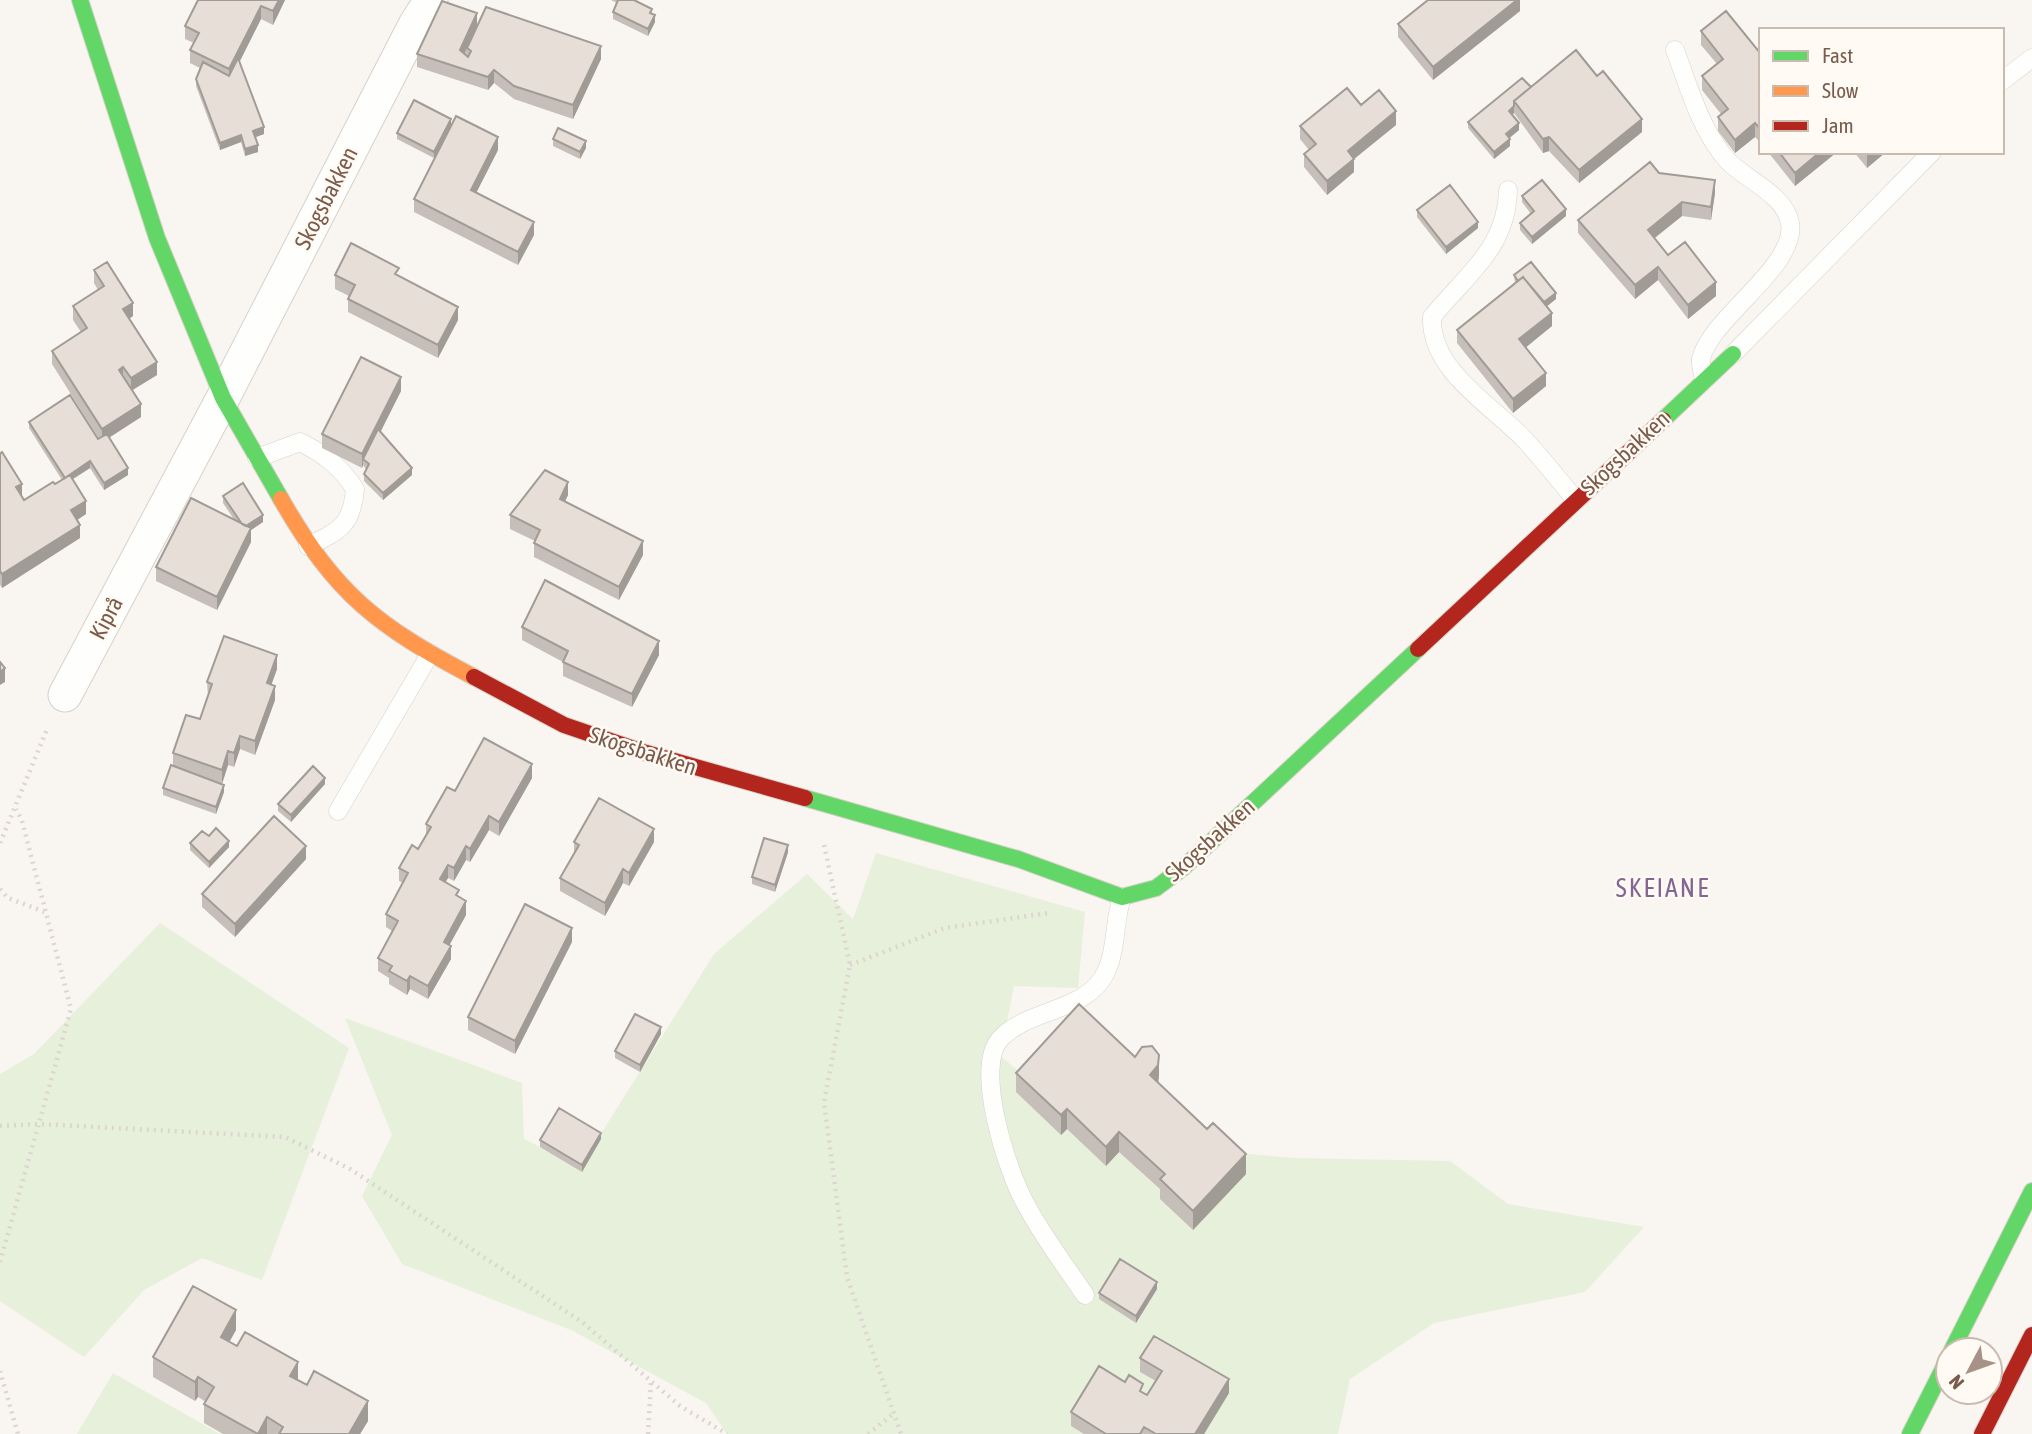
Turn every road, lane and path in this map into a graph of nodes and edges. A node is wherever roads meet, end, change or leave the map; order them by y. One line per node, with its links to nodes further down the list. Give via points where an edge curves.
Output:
1 (80, 0): 10 (main road, Skogsbakken, via 157,238)
2 (431, 0): 10 (street, Skogsbakken)
3 (1675, 50): 9 (lane, via 1713,143 1730,163 1771,195 1791,226 1766,276 1707,342 1701,360)
4 (2032, 58): 5 (lane)
5 (2004, 79)
6 (1930, 154): 8 (lane)
7 (1508, 190): 12 (lane, via 1507,215 1495,242 1432,317 1432,333 1466,386 1520,434)
8 (1733, 354): 9 (main road, Skogsbakken)
9 (1704, 380): 12 (main road, Skogsbakken)
10 (223, 398): 11 (main road, Skogsbakken); 15 (street, Kiprå)
11 (257, 458): 13 (main road, Skogsbakken); 13 (lane, via 300,442 321,452 355,489 348,521)
12 (1574, 499): 21 (main road, Skogsbakken, via 1184,867 1156,888)
13 (308, 546): 14 (main road, Skogsbakken, via 371,616)
14 (430, 654): 16 (main road, Skogsbakken, via 564,725); 18 (lane)
15 (65, 695): 17 (path)
16 (815, 804): 21 (main road, Skogsbakken, via 1018,859); 24 (path)
17 (16, 809): 19 (path); 23 (path)
18 (338, 811)
19 (0, 843)
20 (0, 890): 23 (path, via 8,898)
21 (1122, 897): 29 (lane, via 1112,952 1100,981 1068,1005 1012,1029 992,1050 989,1068 995,1110 1022,1199)
22 (1057, 912): 24 (path, via 945,928)
23 (46, 913): 25 (path, via 71,1009)
24 (850, 965): 35 (path, via 824,1102 847,1277)
25 (39, 1124): 26 (path); 28 (path); 33 (path, via 285,1137 350,1169 582,1322)
26 (0, 1126)
27 (2032, 1191): 31 (main road)
28 (0, 1262)
29 (1084, 1295)
30 (2032, 1335): 42 (main road)
31 (1959, 1336)
32 (0, 1371): 36 (path)
33 (651, 1381): 37 (path); 38 (path, via 680,1406)
34 (1934, 1387): 41 (main road)
35 (893, 1414): 39 (path); 40 (path)
36 (18, 1434)
37 (648, 1434)
38 (727, 1434)
39 (868, 1434)
40 (901, 1434)
41 (1910, 1434)
42 (1982, 1434)

